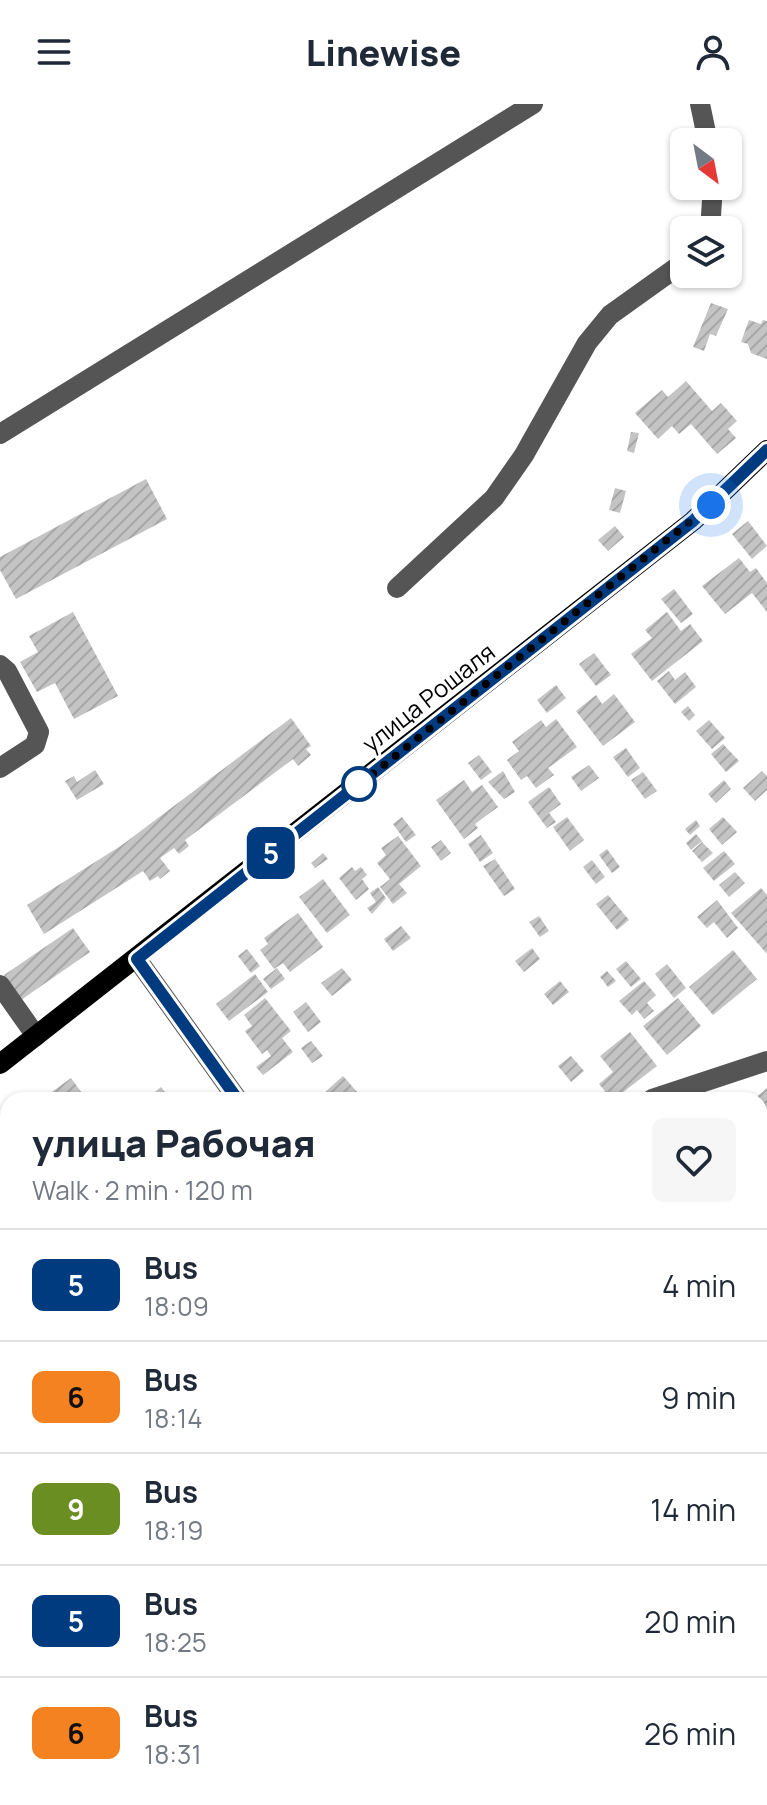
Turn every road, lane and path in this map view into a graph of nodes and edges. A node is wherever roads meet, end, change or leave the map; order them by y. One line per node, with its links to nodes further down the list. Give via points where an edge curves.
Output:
1 (533, 104): 5 (street)
2 (700, 104): 3 (street)
3 (705, 128)
4 (670, 272): 7 (street, via 610,315 587,343 494,498)
5 (0, 434)
6 (767, 450): 10 (main road, улица Рошаля, via 693,521)
7 (397, 588)
8 (0, 665): 9 (street, via 39,732 35,745)
9 (0, 768)
10 (137, 959): 12 (main road, улица Рошаля); 15 (street)
11 (0, 985): 12 (street)
12 (36, 1036): 14 (main road, улица Рошаля)
13 (767, 1061): 16 (street)
14 (0, 1064)
15 (232, 1092)
16 (673, 1092)

